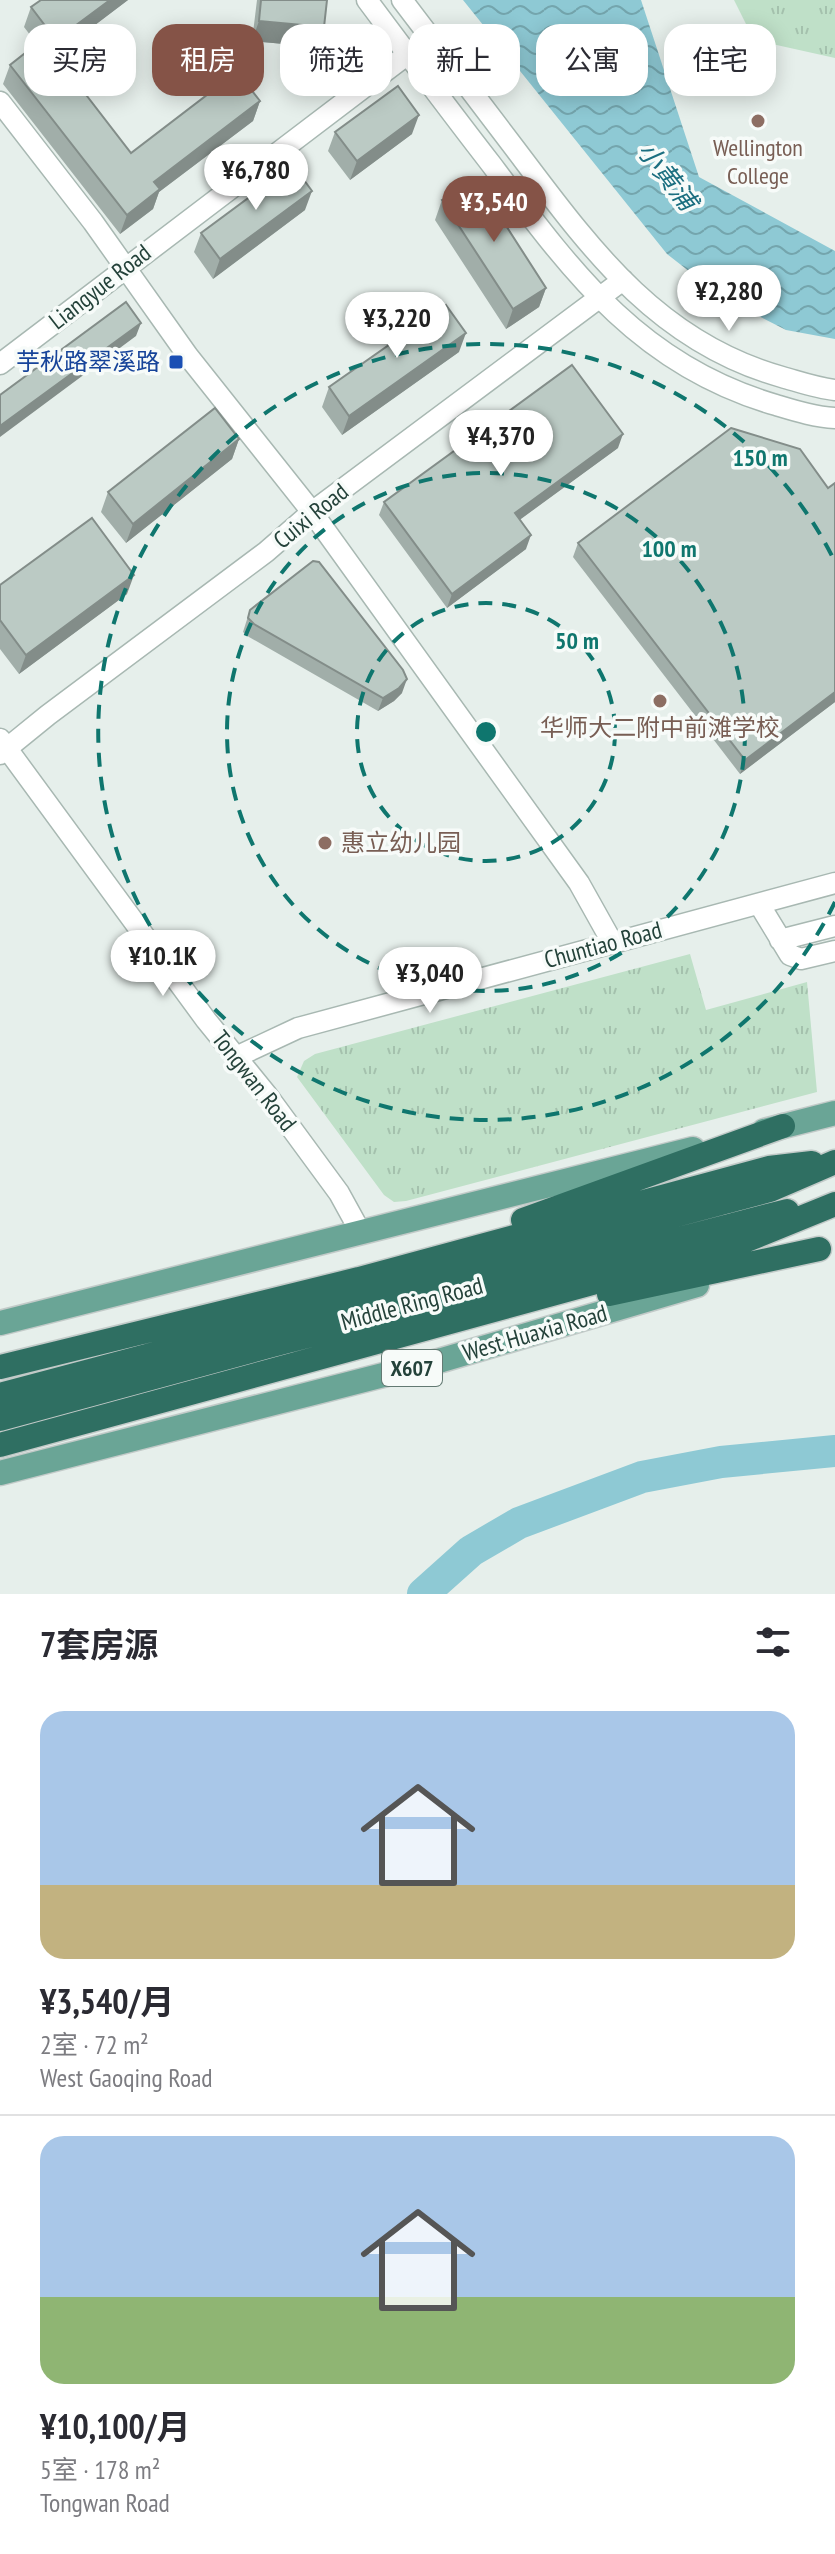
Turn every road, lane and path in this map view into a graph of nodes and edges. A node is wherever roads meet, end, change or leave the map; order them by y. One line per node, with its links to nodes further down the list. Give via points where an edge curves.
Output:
1 (367, 0): 4 (street)
2 (402, 0): 3 (street)
3 (420, 24)
4 (407, 54): 7 (street, Liangyue Road); 9 (street, via 561,257)
5 (475, 96): 8 (street, via 583,239)
6 (0, 102): 7 (street)
7 (125, 269): 10 (street, Liangyue Road); 13 (street)
8 (623, 280): 9 (street, Cuixi Road); 11 (street, via 650,308 699,342 754,369)
9 (601, 298): 12 (street, via 632,330 684,367 744,396); 13 (street, Cuixi Road)
10 (0, 364)
11 (835, 390)
12 (835, 418)
13 (312, 512): 14 (street, Cuixi Road, via 266,552); 19 (street, via 579,883)
14 (2, 747): 21 (street, Tongwan Road)
15 (835, 883): 16 (street, Chuntiao Road)
16 (759, 904): 18 (street); 19 (street, Chuntiao Road)
17 (835, 926): 18 (street)
18 (780, 940): 20 (street, via 790,955 801,959)
19 (612, 942): 21 (street, Chuntiao Road, via 298,1028)
20 (835, 951)
21 (236, 1057): 26 (street, Tongwan Road, via 339,1193)
22 (835, 1113): 23 (main road)
23 (783, 1126): 26 (main road); 28 (highway)
24 (835, 1161): 28 (highway, Middle Ring Road, via 769,1168); 32 (highway, Middle Ring Road, via 770,1190)
25 (835, 1203): 30 (highway, Middle Ring Road, via 742,1242); 33 (highway, Middle Ring Road, via 752,1219)
26 (361, 1233): 29 (main road)
27 (827, 1247): 30 (highway); 35 (main road, West Huaxia Road / X607, via 442,1360)
28 (359, 1279): 31 (highway, Middle Ring Road)
29 (0, 1323)
30 (341, 1353): 34 (highway, Middle Ring Road)
31 (0, 1367)
32 (0, 1395)
33 (0, 1419)
34 (0, 1445)
35 (0, 1473)

